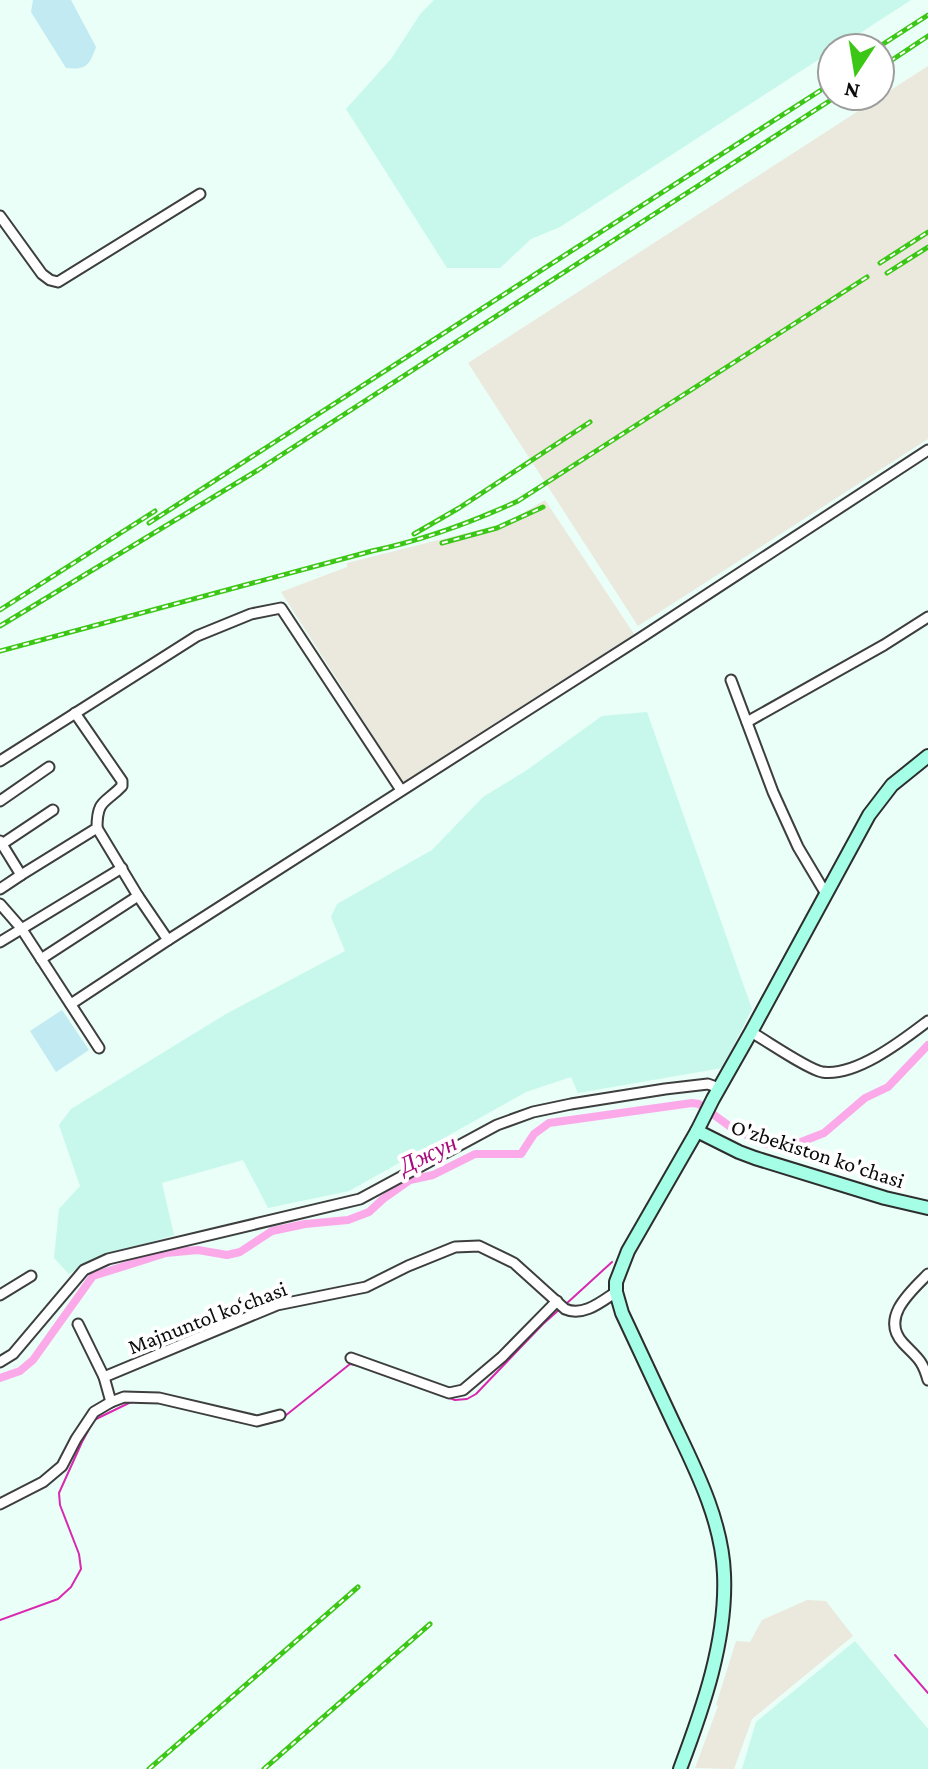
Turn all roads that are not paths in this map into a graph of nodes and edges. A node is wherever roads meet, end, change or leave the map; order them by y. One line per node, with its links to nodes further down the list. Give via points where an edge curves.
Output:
1 (200, 194): 2 (street, via 58,282 42,274)
2 (0, 216)
3 (928, 450): 11 (street)
4 (928, 617): 7 (street)
5 (731, 680): 7 (street)
6 (75, 713): 9 (street); 11 (street, via 197,636 281,608); 14 (street, via 122,781 99,807)
7 (747, 722): 19 (street, via 798,847)
8 (928, 756): 19 (main road, via 892,785 869,815)
9 (0, 761)
10 (49, 767): 12 (street)
11 (401, 790): 23 (street)
12 (0, 801)
13 (53, 810): 15 (street)
14 (97, 828): 16 (street); 17 (street)
15 (1, 843): 17 (street)
16 (122, 868): 20 (street); 22 (street)
17 (21, 875): 18 (street)
18 (0, 889)
19 (826, 894): 28 (main road)
20 (138, 896): 23 (street); 25 (street)
21 (0, 904): 22 (street)
22 (21, 928): 24 (street); 25 (street)
23 (168, 940): 26 (street)
24 (0, 942)
25 (41, 959): 26 (street)
26 (71, 1004): 29 (street)
27 (928, 1021): 28 (street, via 891,1049 847,1070 822,1072)
28 (751, 1032): 30 (main road)
29 (99, 1048)
30 (716, 1093): 31 (main road); 40 (street, via 708,1084 533,1112 497,1125 360,1199 108,1259 84,1270 13,1354)
31 (697, 1131): 32 (main road, O'zbekiston ko'chasi, via 755,1158); 35 (main road, via 628,1251)
32 (928, 1208)
33 (928, 1274): 42 (street, via 902,1302 894,1325 899,1340 923,1363)
34 (31, 1276): 36 (street)
35 (616, 1292): 37 (street, via 593,1307 571,1312); 46 (main road, via 700,1484 722,1556 718,1643)
36 (0, 1295)
37 (561, 1305): 39 (street, via 463,1390 449,1393); 41 (street, Majnuntol ko‘chasi, via 514,1263 479,1246 455,1247 366,1287 277,1305)
38 (78, 1324): 41 (street)
39 (351, 1358)
40 (0, 1362)
41 (104, 1377): 43 (street)
42 (928, 1380)
43 (111, 1402): 44 (street, via 159,1398 257,1421); 45 (street, via 94,1412 62,1466)
44 (280, 1415)
45 (0, 1504)
46 (680, 1769)

